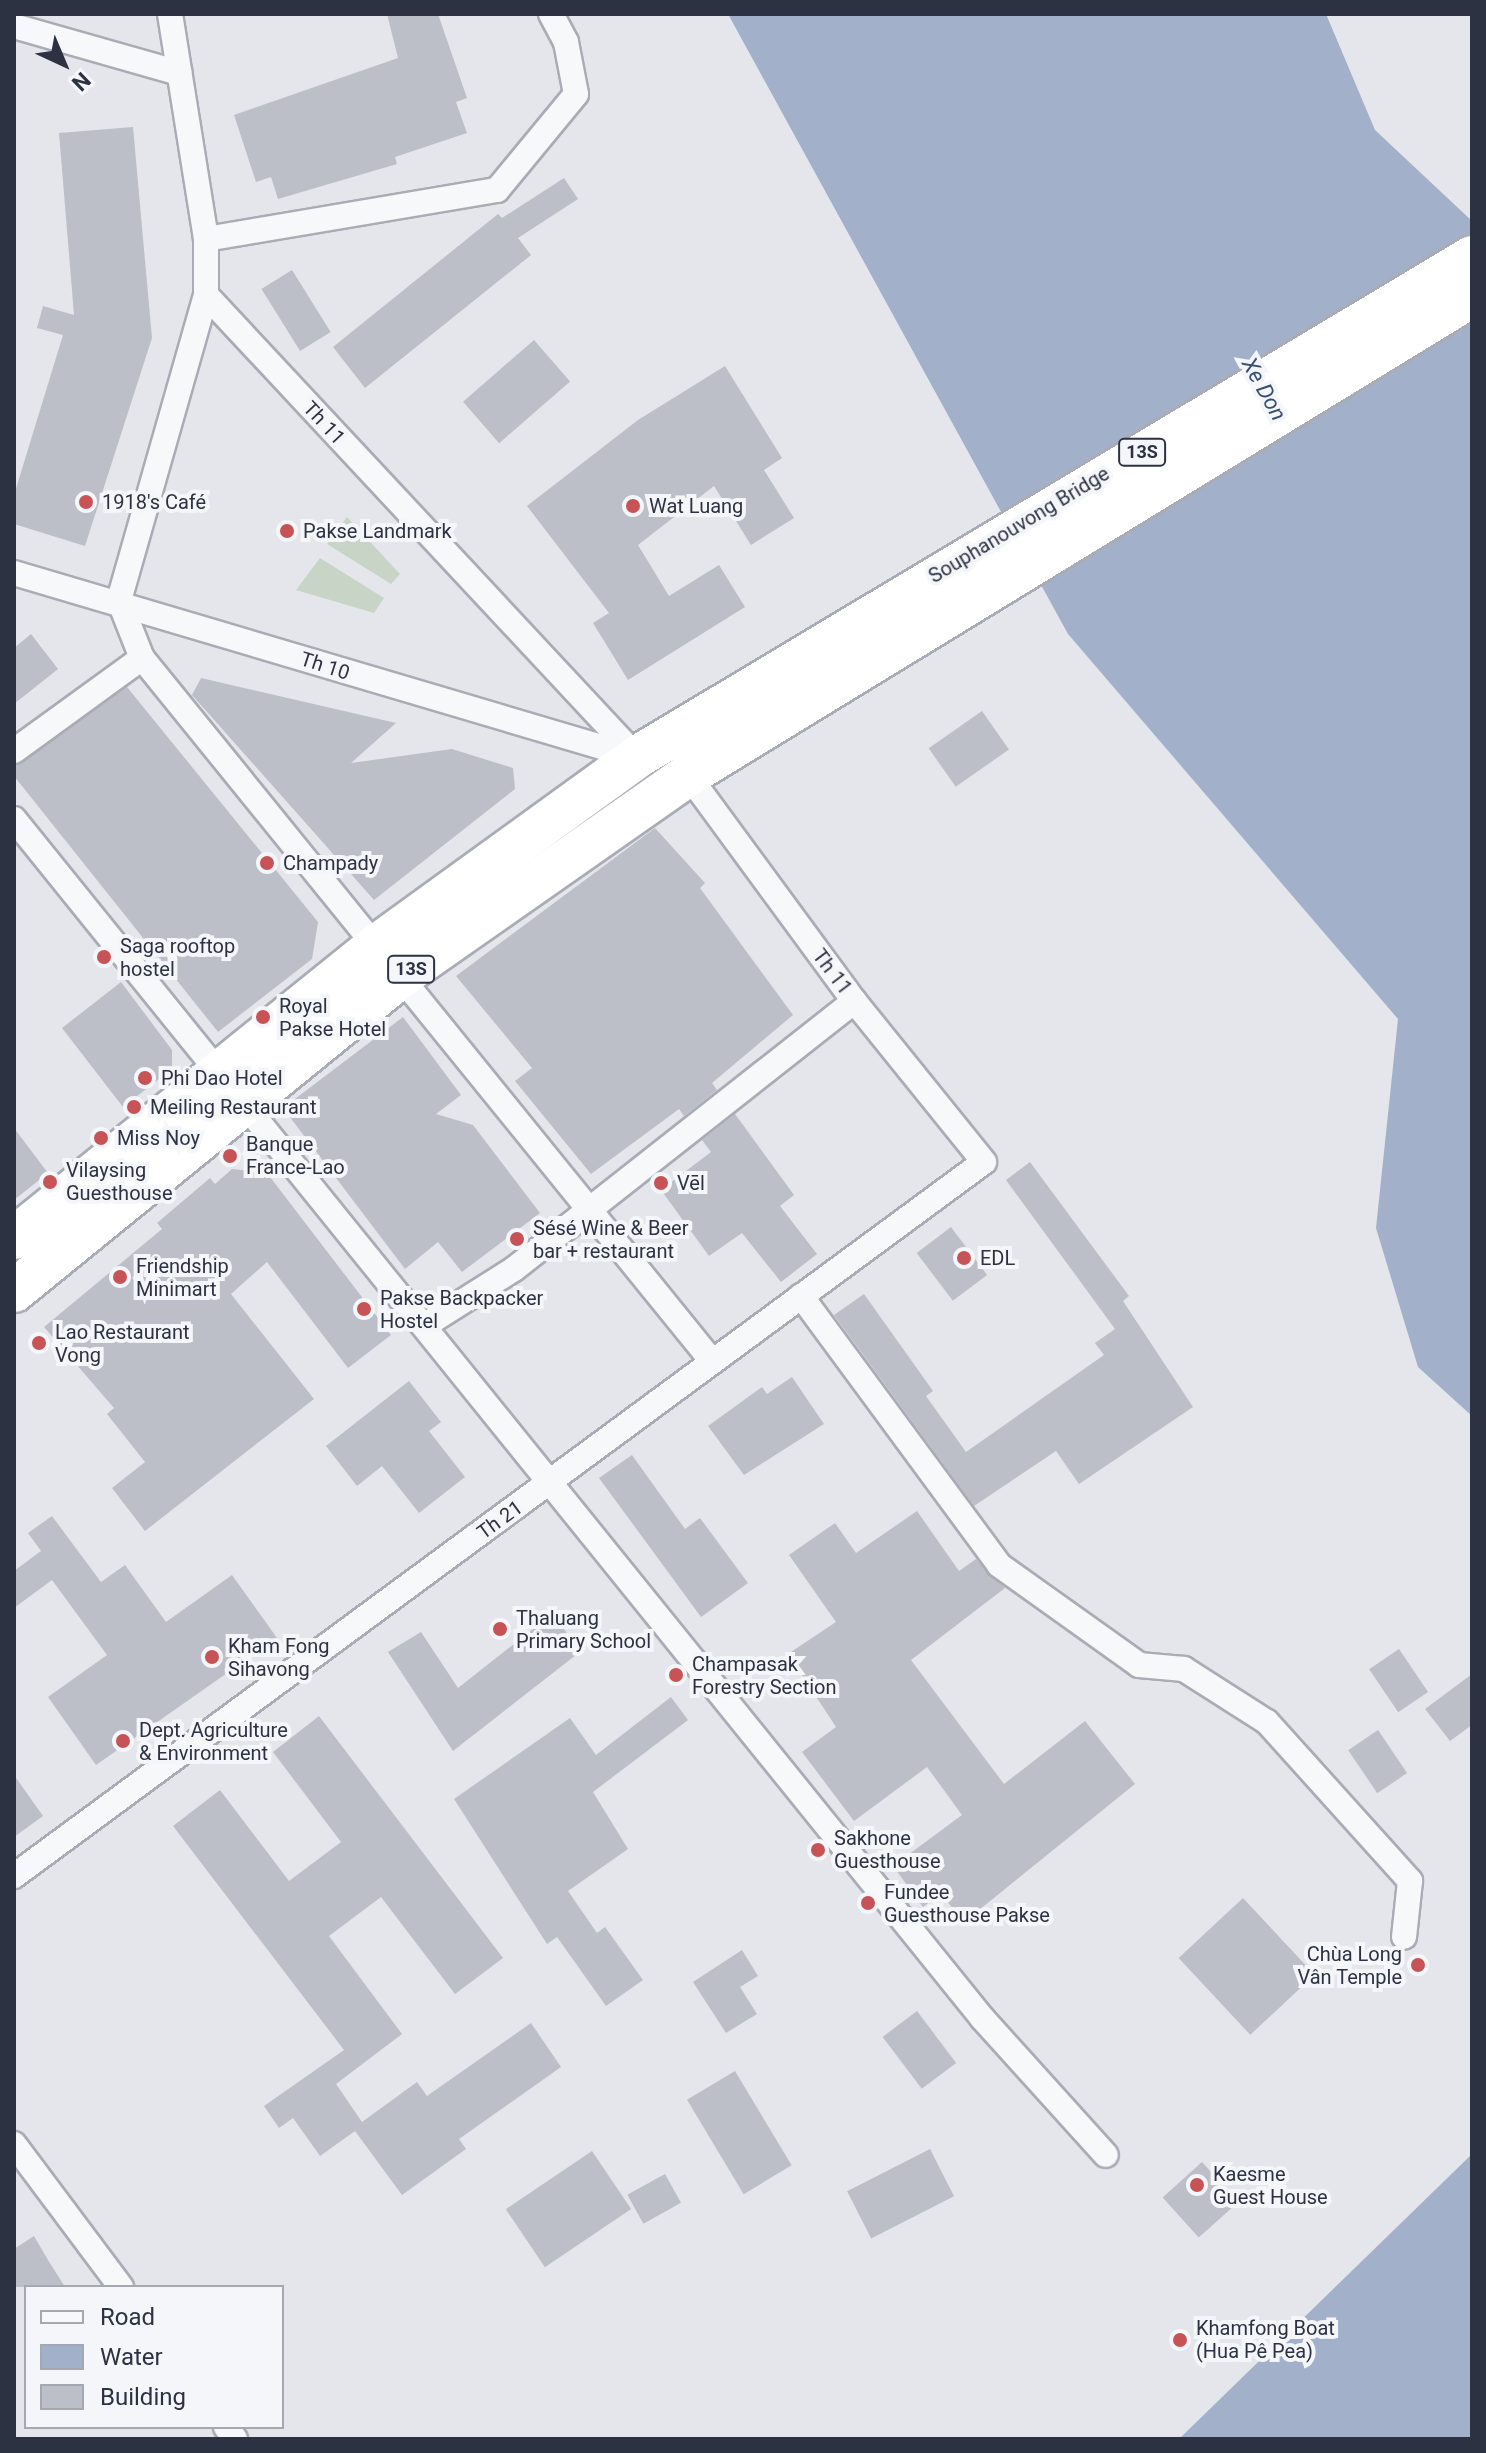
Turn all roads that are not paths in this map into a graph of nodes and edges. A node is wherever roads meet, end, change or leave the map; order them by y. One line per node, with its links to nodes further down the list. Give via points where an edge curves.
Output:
1 (170, 14): 4 (street)
2 (551, 14): 5 (street, via 566,42 576,94 497,190)
3 (14, 26): 4 (street)
4 (179, 73): 5 (street)
5 (206, 239): 7 (street)
6 (1472, 257): 13 (highway, Souphanouvong Bridge / 13S)
7 (206, 295): 10 (street); 13 (street, Th 11)
8 (1472, 296): 14 (highway, Souphanouvong Bridge / 13S)
9 (14, 573): 10 (street, Th 10)
10 (119, 600): 11 (street); 13 (street, Th 10)
11 (142, 658): 12 (street); 16 (street)
12 (14, 751)
13 (637, 757): 16 (highway, 13S)
14 (688, 775): 16 (highway, 13S); 17 (street, Th 11)
15 (14, 819): 18 (street)
16 (390, 960): 18 (highway, 13S); 20 (street)
17 (854, 1001): 19 (street, Th 11); 20 (street)
18 (230, 1085): 21 (highway, 13S); 22 (highway, 13S); 24 (street)
19 (984, 1162): 23 (street, Th 21)
20 (591, 1207): 24 (street, via 514,1269); 25 (street)
21 (14, 1238)
22 (14, 1291)
23 (801, 1296): 25 (street, Th 21); 28 (street, via 999,1565 1139,1665 1184,1669 1267,1722 1410,1881)
24 (427, 1324): 26 (street)
25 (711, 1360): 26 (street, Th 21)
26 (550, 1484): 27 (street, Th 21); 30 (street, via 983,2019)
27 (14, 1876)
28 (1404, 1937)
29 (14, 2144): 31 (street)
30 (1106, 2155)
31 (120, 2285)

